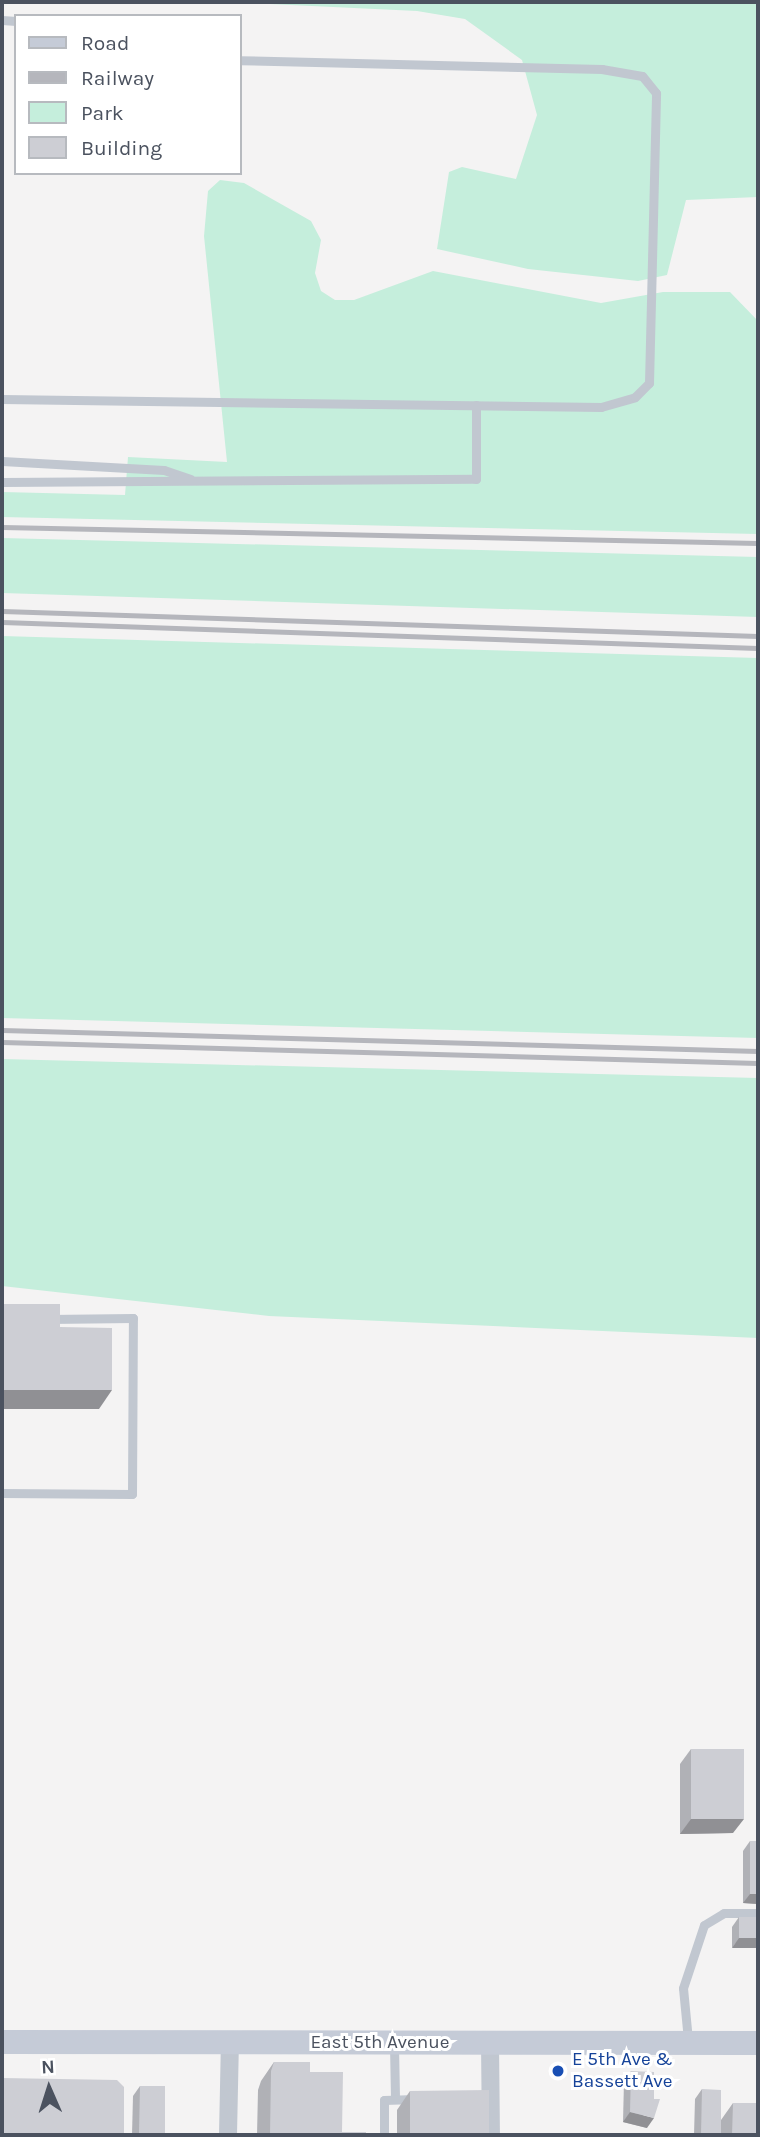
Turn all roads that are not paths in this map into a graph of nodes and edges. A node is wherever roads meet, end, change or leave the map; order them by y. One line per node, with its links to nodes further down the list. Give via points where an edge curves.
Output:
1 (242, 60): 3 (lane, via 602,69 642,76 656,93 649,383 635,397 601,407)
2 (2, 398): 3 (lane)
3 (476, 405): 5 (lane, via 476,479)
4 (2, 461): 5 (lane, via 164,470)
5 (192, 480): 6 (lane, via 164,485)
6 (2, 482)
7 (41, 1319): 8 (lane, via 133,1318 132,1494)
8 (2, 1493)
9 (758, 1913): 14 (lane, via 724,1913 704,1925 683,1989)
10 (2, 2042): 11 (main road, East 5th Avenue)
11 (230, 2043): 12 (main road, East 5th Avenue); 18 (street)
12 (394, 2043): 13 (main road, East 5th Avenue); 16 (lane)
13 (491, 2043): 14 (main road, East 5th Avenue); 20 (street, via 484,2098)
14 (688, 2043): 15 (main road, East 5th Avenue)
15 (758, 2043)
16 (395, 2099): 17 (lane); 19 (lane, via 384,2100)
17 (422, 2099)
18 (228, 2135)
19 (384, 2135)
20 (491, 2135)

